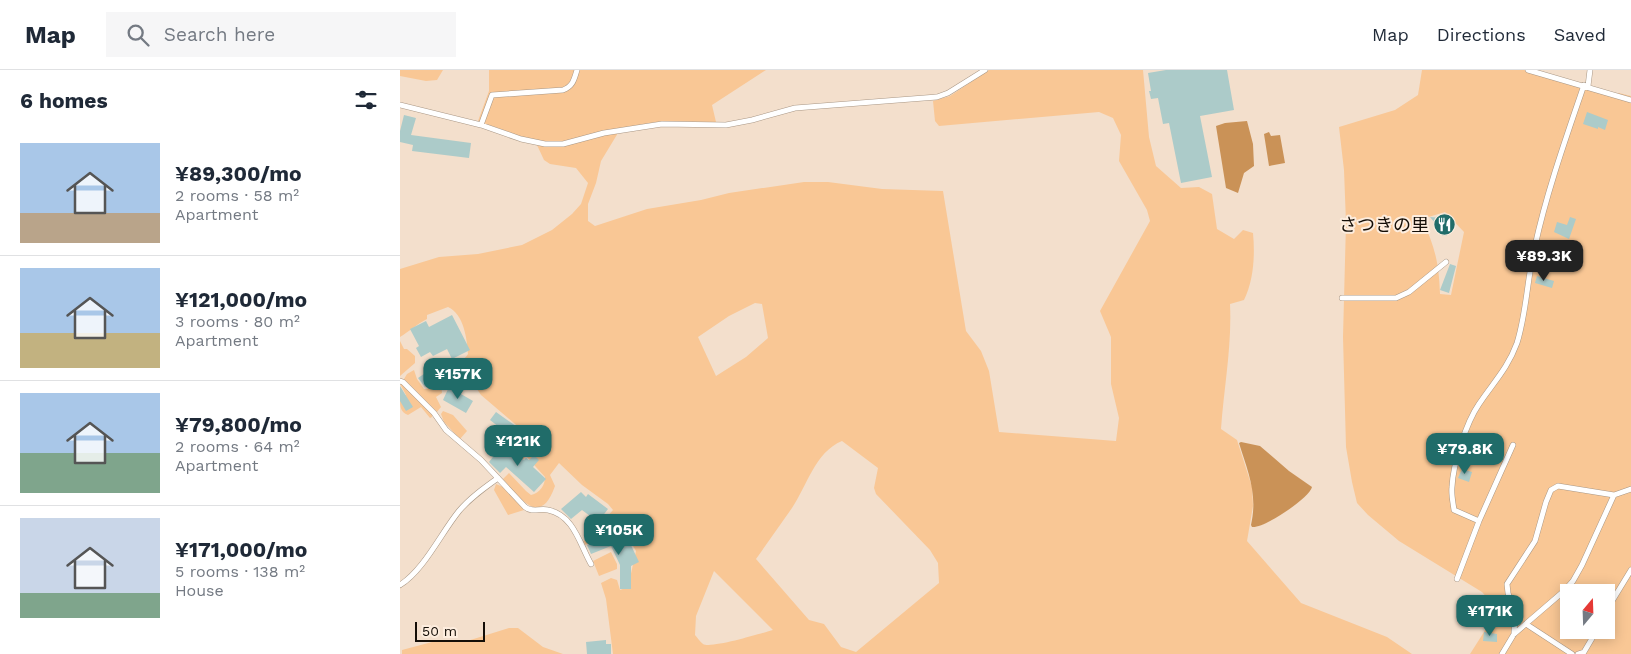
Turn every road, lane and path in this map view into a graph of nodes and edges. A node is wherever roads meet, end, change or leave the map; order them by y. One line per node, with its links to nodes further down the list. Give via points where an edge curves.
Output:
1 (577, 70): 8 (lane, via 573,83 563,90 492,95)
2 (985, 70): 8 (lane, via 937,97 795,108 726,125 662,124 604,133 563,144 521,139)
3 (1528, 70): 5 (lane)
4 (1590, 70): 5 (lane)
5 (1586, 86): 6 (lane); 16 (lane, via 1541,220 1517,343 1504,372 1478,404 1454,473 1454,510)
6 (1631, 100)
7 (400, 105): 8 (lane)
8 (481, 125)
9 (1446, 262): 10 (lane, via 1409,292 1396,298)
10 (1342, 298)
11 (400, 381): 13 (lane)
12 (1513, 444): 16 (lane)
13 (498, 478): 17 (lane, via 528,510 550,510 569,523); 20 (lane, via 460,510 420,565)
14 (1631, 489): 15 (lane)
15 (1614, 495): 22 (lane, via 1573,580); 23 (lane, via 1558,486 1551,490 1535,541 1507,584 1515,615)
16 (1479, 521): 19 (lane)
17 (591, 564)
18 (1631, 570): 21 (lane)
19 (1457, 579)
20 (400, 585)
21 (1615, 596)
22 (1526, 624): 23 (lane); 26 (lane)
23 (1514, 634): 25 (lane)
24 (1592, 639): 27 (lane, via 1584,652)
25 (1502, 654)
26 (1572, 654)
27 (1578, 654)

